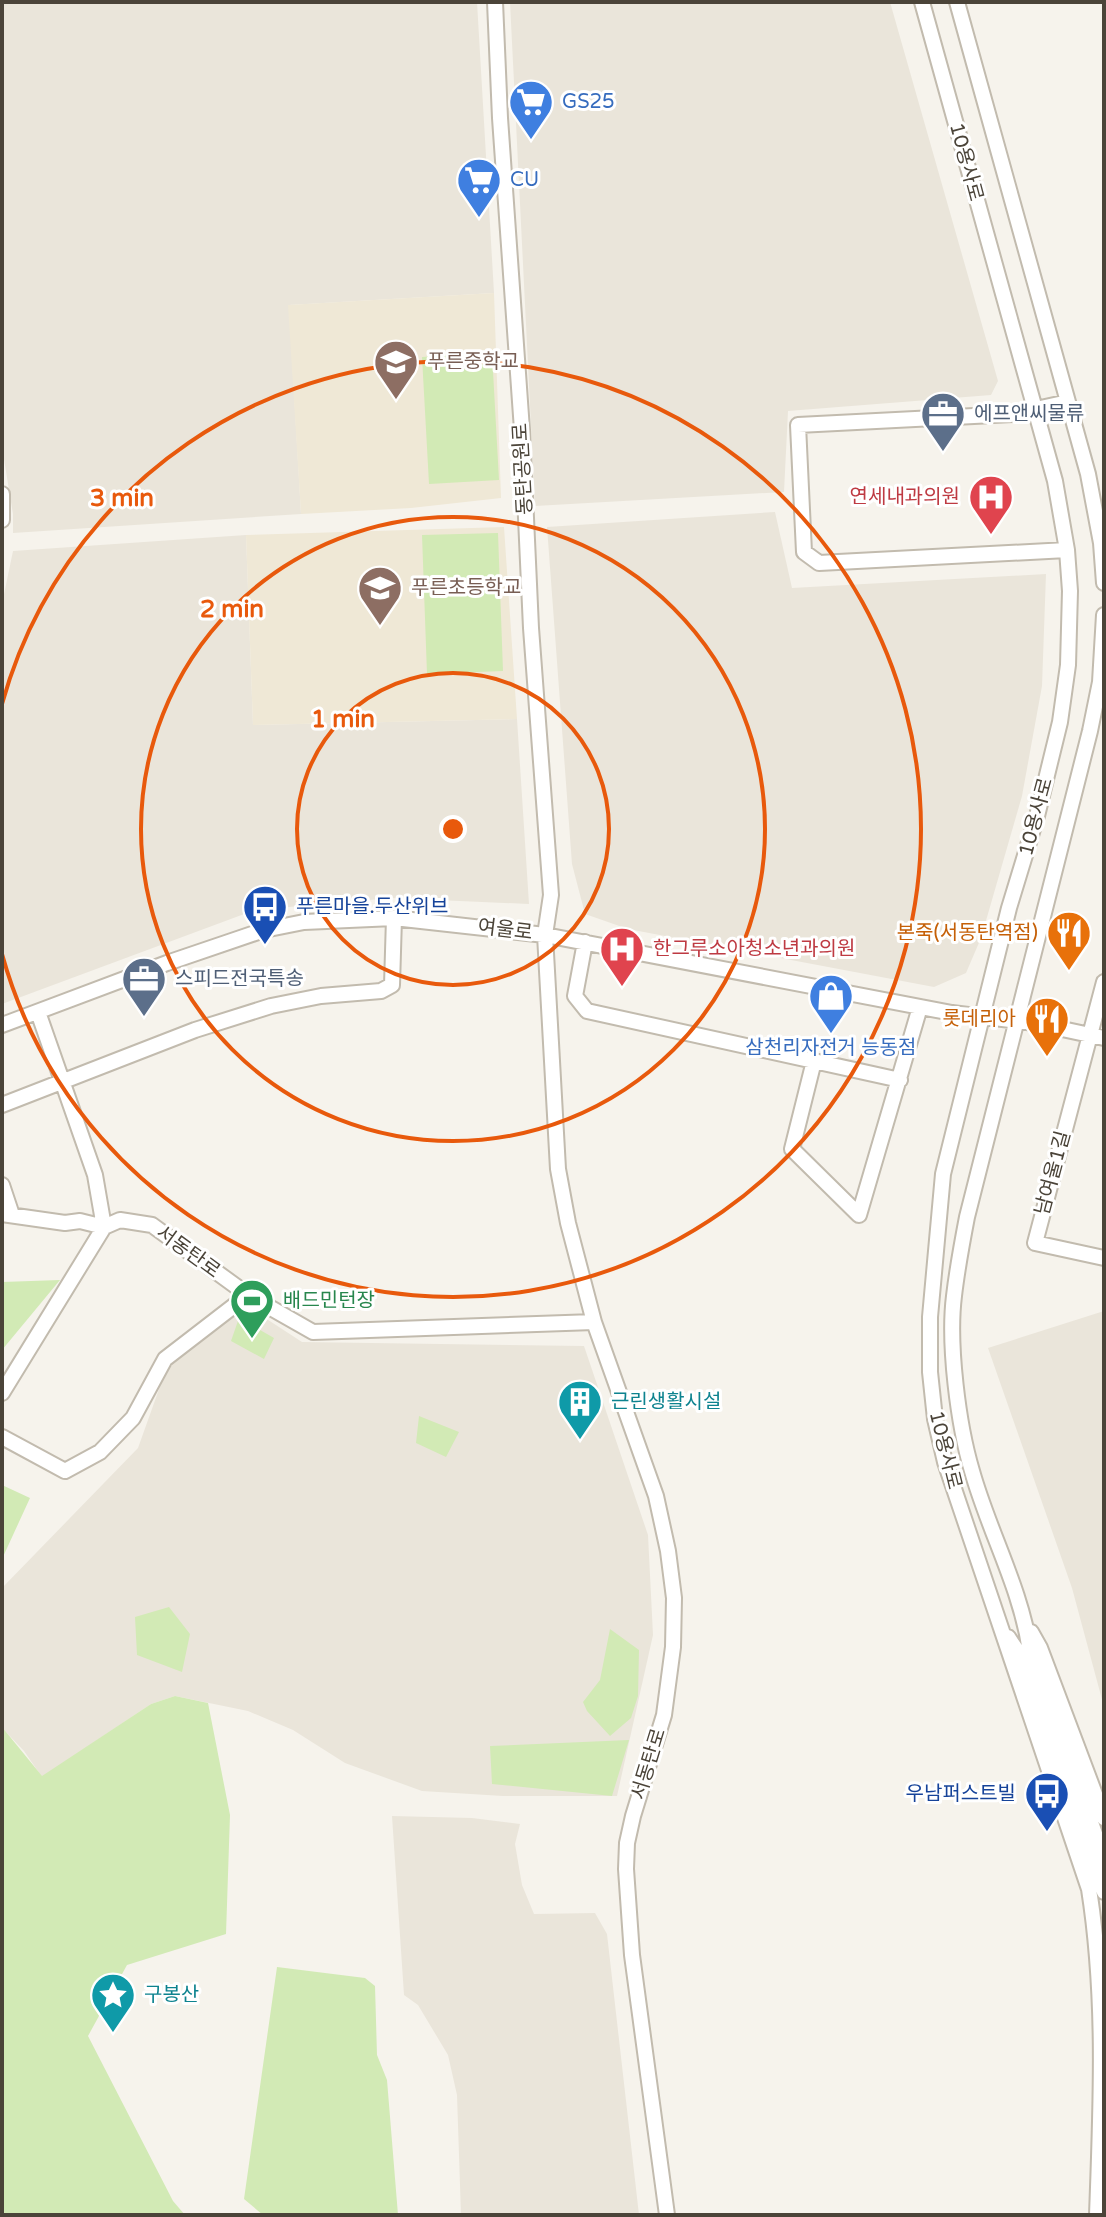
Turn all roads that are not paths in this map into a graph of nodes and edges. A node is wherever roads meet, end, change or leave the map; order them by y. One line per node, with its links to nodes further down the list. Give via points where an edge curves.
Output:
1 (495, 2): 13 (street, 동탄공원로, via 551,895)
2 (922, 2): 5 (street, 10용사로)
3 (957, 2): 4 (street, 10용사로)
4 (1068, 402): 5 (street); 9 (street, 10용사로, via 1096,509)
5 (1035, 409): 8 (street, 10용사로); 8 (street, via 798,425 804,552 819,563)
6 (2, 494): 7 (street)
7 (2, 520)
8 (1067, 550): 18 (street, 10용사로, via 1071,629 1060,722)
9 (1104, 583)
10 (1104, 615): 11 (street, 10용사로)
11 (1100, 700): 19 (street, 10용사로)
12 (394, 918): 13 (street, 여울로); 17 (street, 여울로, via 304,922 264,930); 24 (street, via 392,985 381,991 271,1006)
13 (545, 935): 14 (street, 여울로); 31 (street, 서동탄로, via 558,1169)
14 (585, 942): 16 (street, 여울로); 22 (street, via 575,996 587,1011)
15 (1104, 982): 21 (street)
16 (920, 1007): 18 (street, 여울로); 23 (street)
17 (38, 1012): 20 (street, 여울로); 24 (street)
18 (983, 1017): 19 (street, 여울로); 35 (street, 10용사로, via 943,1174 932,1275 930,1372 945,1462)
19 (1018, 1021): 21 (street, 여울로); 34 (street, 10용사로, via 967,1217 952,1324 972,1472)
20 (2, 1025)
21 (1097, 1036): 29 (street, 남여울1길, via 1035,1243)
22 (814, 1061): 23 (street); 23 (street, via 792,1149 859,1215)
23 (900, 1080)
24 (61, 1081): 25 (street); 28 (street, via 95,1175)
25 (2, 1105)
26 (2, 1185): 27 (street)
27 (7, 1214): 28 (street, 서동탄로)
28 (104, 1227): 30 (street, 서동탄로, via 120,1220 152,1225); 32 (street)
29 (1104, 1258)
30 (248, 1295): 31 (street, 서동탄로, via 313,1332); 33 (street, via 165,1359 133,1418 100,1452 72,1469 65,1471)
31 (594, 1322): 39 (street, 서동탄로, via 656,1496 674,1598 664,1715 633,1816 626,1869 632,1955)
32 (2, 1393)
33 (2, 1437)
34 (1025, 1622): 36 (street, via 1040,1648); 37 (street, 10용사로, via 1030,1651)
35 (1003, 1630): 38 (street, 10용사로, via 1020,1655); 40 (street, 10용사로, via 1098,1930 1104,2013)
36 (1104, 1818)
37 (1104, 1859)
38 (1104, 1892)
39 (667, 2215)
40 (1097, 2215)

